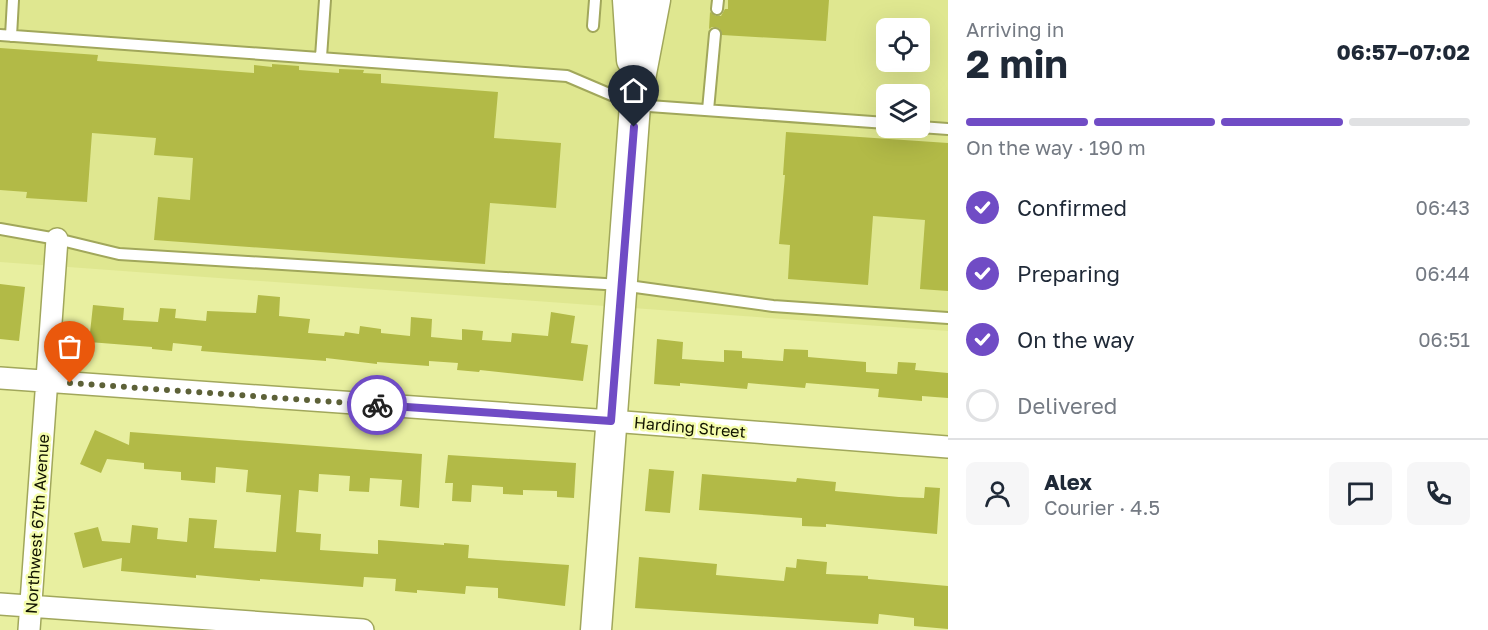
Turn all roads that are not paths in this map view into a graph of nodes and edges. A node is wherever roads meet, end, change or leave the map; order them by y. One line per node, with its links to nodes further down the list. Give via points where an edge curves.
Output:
1 (13, 0): 8 (lane)
2 (325, 0): 9 (lane)
3 (595, 0): 6 (lane)
4 (628, 0): 10 (street)
5 (655, 0): 10 (street)
6 (593, 26)
7 (715, 34): 11 (lane)
8 (5, 35): 9 (lane)
9 (321, 57): 10 (lane, via 567,76)
10 (635, 105): 11 (lane); 17 (street)
11 (708, 110): 12 (lane)
12 (876, 122)
13 (930, 128): 14 (lane)
14 (948, 129)
15 (0, 229): 16 (lane)
16 (57, 239): 17 (lane, via 119,254); 20 (street, Northwest 67th Avenue)
17 (621, 285): 18 (lane, via 773,306); 21 (street)
18 (948, 318)
19 (0, 378): 20 (street, Harding Street)
20 (47, 382): 21 (street, Harding Street); 24 (street, Northwest 67th Avenue)
21 (611, 421): 22 (street, Harding Street); 27 (street)
22 (948, 447)
23 (0, 604): 24 (street)
24 (31, 606): 25 (street, Northwest 67th Avenue); 26 (street)
25 (29, 630)
26 (363, 630)
27 (596, 630)

